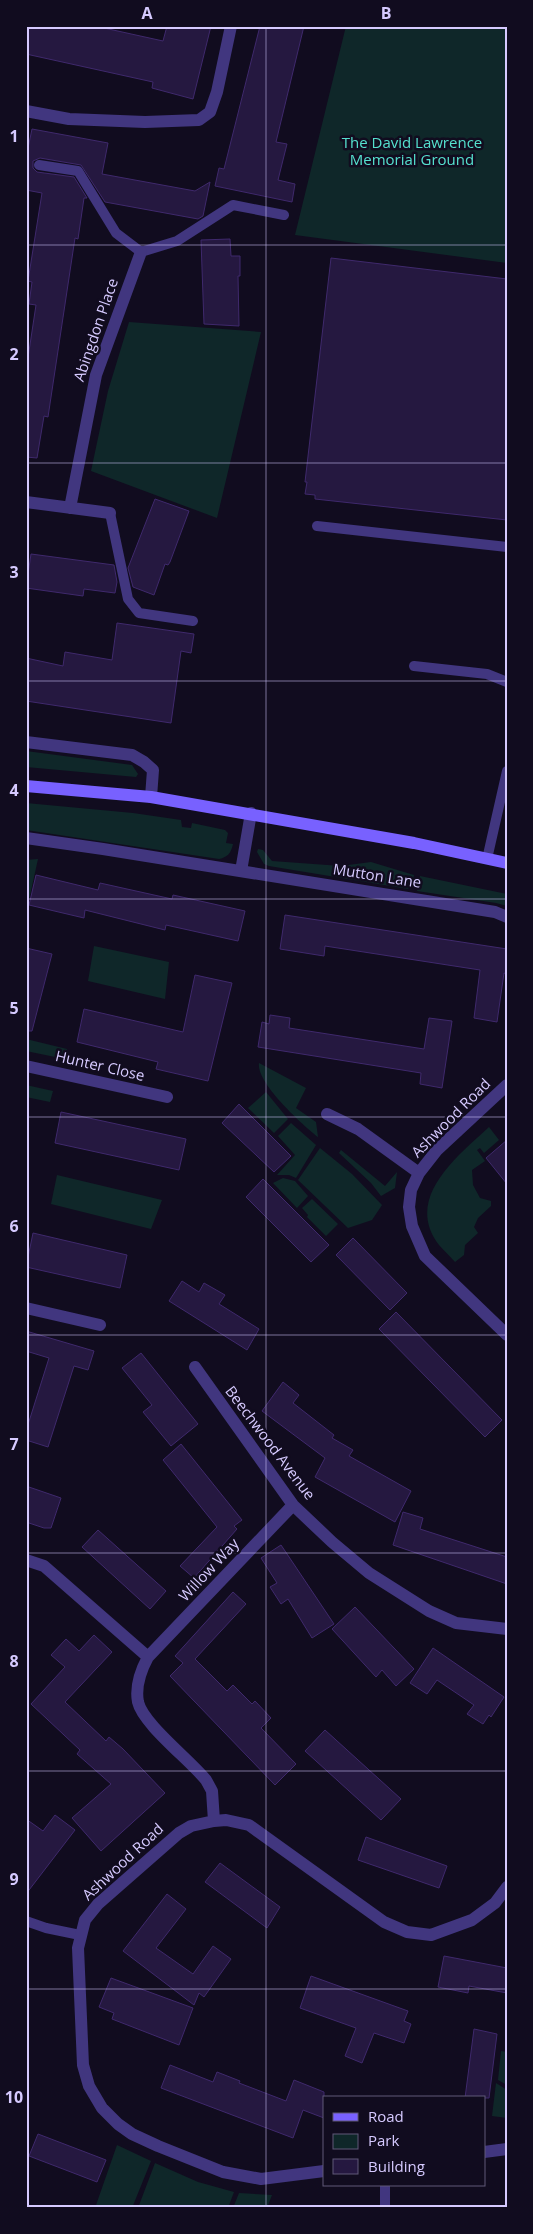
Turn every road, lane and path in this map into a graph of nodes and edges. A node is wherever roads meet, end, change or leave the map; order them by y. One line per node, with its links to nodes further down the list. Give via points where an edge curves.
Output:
1 (232, 26): 2 (street, via 210,112 199,120 69,119)
2 (26, 111)
3 (40, 165): 5 (lane, via 78,171 116,233)
4 (284, 215): 5 (lane, via 233,204 176,241)
5 (141, 252): 7 (street, Abingdon Place, via 96,375)
6 (26, 502): 7 (street)
7 (70, 508): 8 (street)
8 (110, 513): 11 (lane, via 128,599 139,613)
9 (317, 526): 10 (lane)
10 (507, 547)
11 (193, 621)
12 (414, 666): 13 (lane, via 487,674)
13 (507, 682)
14 (26, 742): 17 (street, via 132,755 153,770)
15 (507, 771): 20 (lane)
16 (26, 786): 17 (main road)
17 (150, 797): 18 (main road)
18 (251, 813): 20 (main road); 22 (street)
19 (26, 838): 22 (street, Mutton Lane)
20 (487, 859): 21 (main road)
21 (507, 864)
22 (241, 871): 23 (street, Mutton Lane, via 496,912)
23 (507, 918)
24 (26, 1066): 26 (street, Hunter Close)
25 (507, 1085): 28 (street, Ashwood Road, via 437,1150)
26 (167, 1097)
27 (327, 1114): 28 (street, Ashwood Road, via 358,1129)
28 (419, 1174): 31 (street, Ashwood Road, via 411,1190 409,1207 412,1226 425,1256)
29 (26, 1308): 30 (street)
30 (100, 1325)
31 (507, 1335)
32 (194, 1367): 33 (street, Beechwood Avenue)
33 (293, 1504): 35 (street, Beechwood Avenue, via 369,1573 429,1611 456,1623); 36 (street, Willow Way)
34 (26, 1560): 36 (street, via 44,1566)
35 (507, 1629)
36 (148, 1657): 37 (street, Willow Way, via 138,1684 141,1709 153,1726 206,1780 212,1791)
37 (214, 1820): 38 (street, Ashwood Road, via 249,1825 377,1918 406,1932 431,1935 472,1920 494,1903); 40 (street, Ashwood Road, via 191,1826 170,1839 98,1904 85,1920)
38 (507, 1887)
39 (26, 1921): 40 (lane)
40 (80, 1935): 43 (street, Ashwood Road, via 83,2065 89,2086 102,2108 118,2124 158,2146 223,2172 261,2179)
41 (507, 2149): 42 (street)
42 (486, 2152)
43 (323, 2171)
44 (385, 2186): 45 (lane)
45 (385, 2208)

